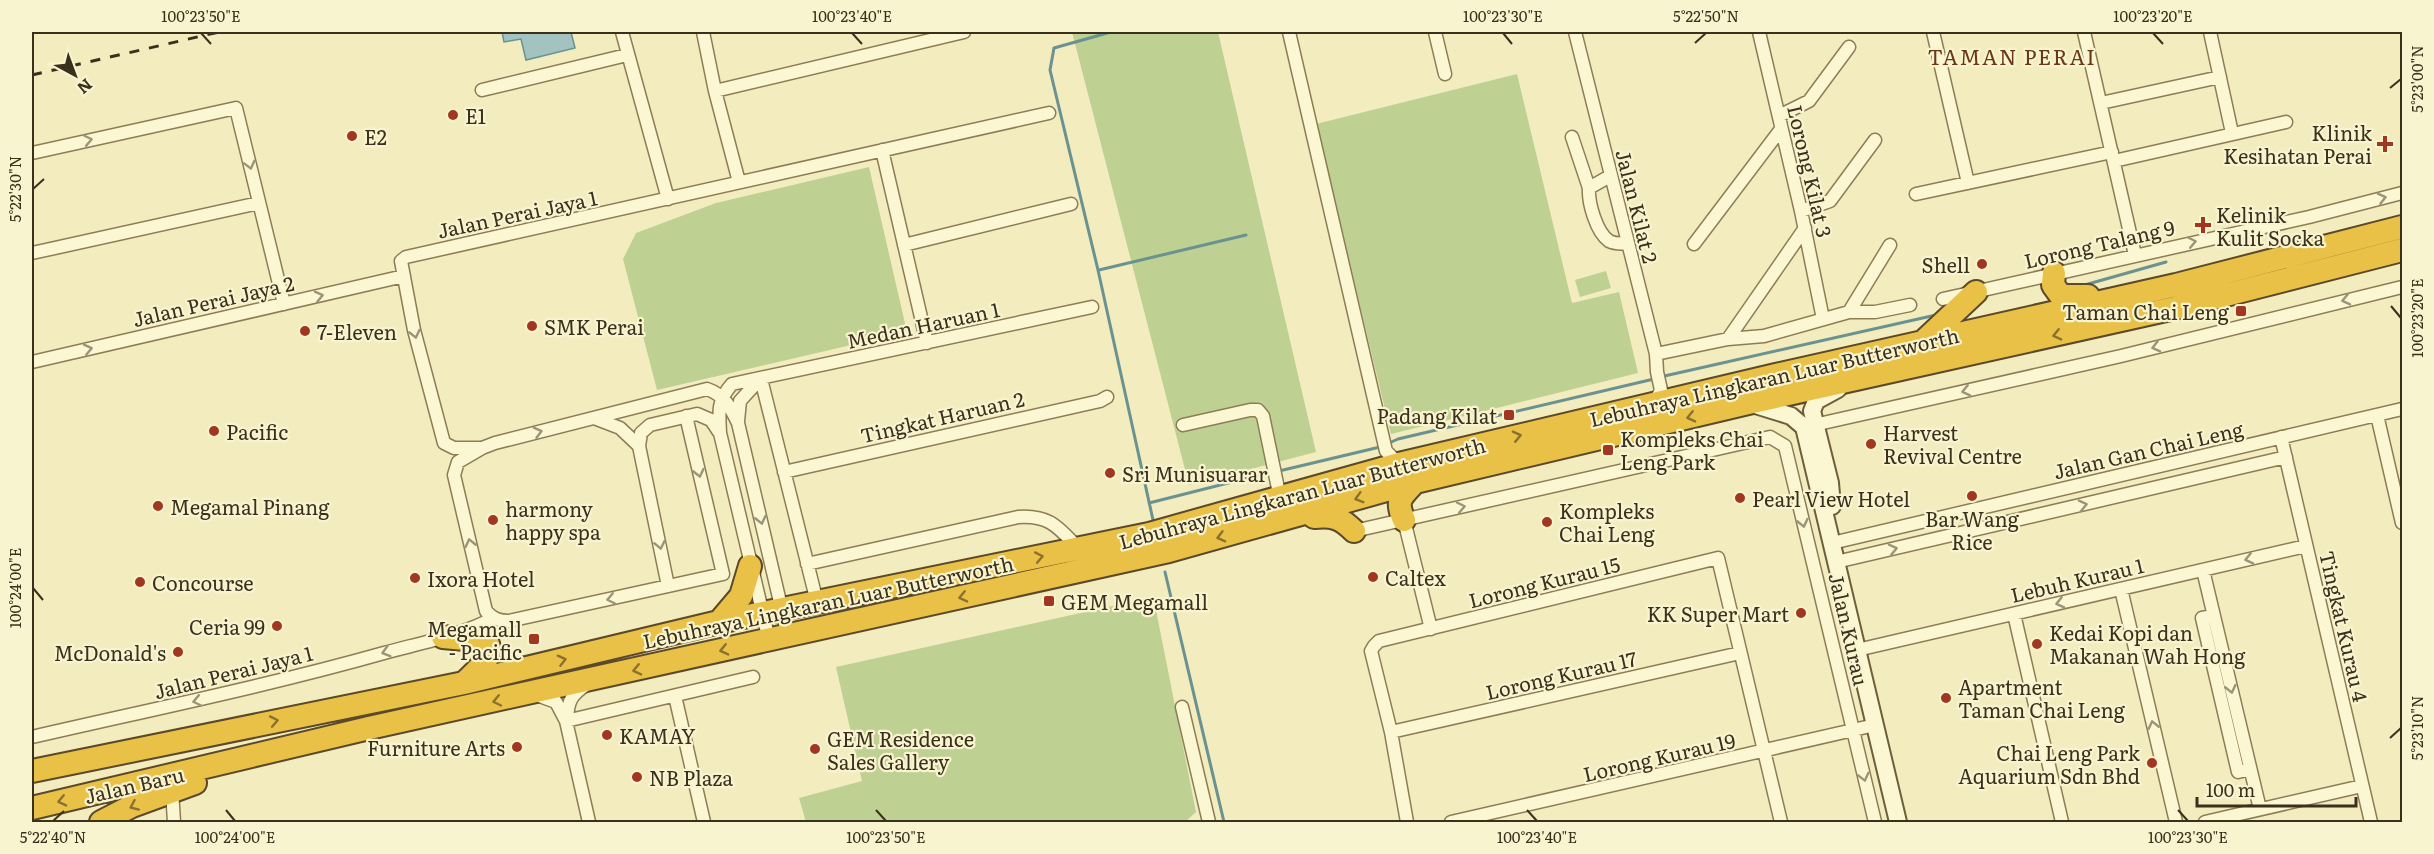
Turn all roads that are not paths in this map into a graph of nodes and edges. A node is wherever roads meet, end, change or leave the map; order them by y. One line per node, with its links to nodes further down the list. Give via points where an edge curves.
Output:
1 (622, 32): 12 (street)
2 (703, 32): 16 (street)
3 (964, 32): 16 (street)
4 (1289, 32): 86 (street)
5 (1435, 32): 13 (street)
6 (1575, 32): 28 (street, Jalan Kilat 2)
7 (1759, 32): 19 (street, Lorong Kilat 3)
8 (1933, 32): 30 (street)
9 (2084, 32): 17 (street)
10 (2210, 32): 14 (street)
11 (1850, 47): 19 (street, via 1809,102)
12 (627, 55): 15 (street); 34 (street)
13 (1444, 74)
14 (2220, 77): 17 (street); 22 (street)
15 (482, 90)
16 (715, 91): 29 (street)
17 (2100, 103): 27 (street)
18 (1049, 113): 25 (street, Jalan Perai Jaya 1)
19 (1779, 116): 21 (street, Lorong Kilat 3)
20 (2286, 122): 22 (street)
21 (1781, 129): 37 (street, Lorong Kilat 3); 42 (street)
22 (2232, 133): 27 (street)
23 (1572, 137): 31 (street)
24 (1875, 140): 37 (street, via 1830,201)
25 (882, 150): 29 (street, Jalan Perai Jaya 1); 43 (street)
26 (32, 153): 35 (street, one-way to 35, via 236,108)
27 (2113, 156): 30 (street); 47 (street)
28 (1610, 176): 31 (street); 41 (street, Jalan Kilat 2)
29 (739, 182): 34 (street, Jalan Perai Jaya 1)
30 (1968, 183): 33 (street)
31 (1589, 188): 41 (street, via 1588,197 1601,232 1611,242)
32 (2403, 193): 47 (street, Lorong Talang 9, one-way to 32)
33 (1916, 194)
34 (668, 199): 50 (street, Jalan Perai Jaya 1, via 406,257 401,261)
35 (259, 203): 46 (street); 56 (street)
36 (1071, 204): 43 (street)
37 (1801, 211): 40 (street, Lorong Kilat 3)
38 (2403, 212): 51 (highway, via 2205,270)
39 (2403, 227): 51 (highway, Lebuhraya Lingkaran Luar Butterworth)
40 (1805, 228): 61 (street, Lorong Kilat 3); 62 (street)
41 (1628, 243): 65 (street, Jalan Kilat 2)
42 (1695, 244)
43 (904, 245): 64 (street)
44 (1890, 246): 60 (street)
45 (2403, 250): 59 (highway, Lebuhraya Lingkaran Luar Butterworth)
46 (32, 253)
47 (2135, 255): 49 (street, Lorong Talang 9)
48 (2403, 264): 59 (highway, via 2213,306)
49 (2054, 273): 53 (street, Lorong Talang 9); 54 (highway, via 2053,285 2061,296)
50 (404, 276): 56 (street, Jalan Perai Jaya 2, one-way to 50); 85 (street, one-way to 85, via 444,443 454,448)
51 (2175, 285): 54 (highway, Lebuhraya Lingkaran Luar Butterworth)
52 (2403, 287): 81 (street, one-way to 81)
53 (1976, 291): 55 (street, Lorong Talang 9); 63 (highway)
54 (2125, 295): 63 (highway, Lebuhraya Lingkaran Luar Butterworth)
55 (1943, 299)
56 (284, 304): 66 (street, Jalan Perai Jaya 2, one-way to 56)
57 (1910, 305): 60 (street, via 1875,312)
58 (1092, 307): 64 (street, Medan Haruan 1)
59 (2175, 308): 68 (highway, Lebuhraya Lingkaran Luar Butterworth, one-way to 68)
60 (1848, 312): 61 (street)
61 (1823, 319): 62 (street, via 1764,336)
62 (1728, 339): 65 (street)
63 (1923, 342): 71 (highway, Lebuhraya Lingkaran Luar Butterworth)
64 (927, 343): 67 (street, Medan Haruan 1)
65 (1656, 354): 71 (street, Jalan Kilat 2)
66 (32, 362)
67 (761, 379): 69 (street, Medan Haruan 1); 79 (street, via 740,401); 88 (street)
68 (1861, 379): 74 (highway, Lebuhraya Lingkaran Luar Butterworth); 81 (street, Jalan Kurau, via 1816,401 1812,411)
69 (732, 384): 70 (street, Medan Haruan 1); 72 (street)
70 (706, 389): 72 (street); 78 (street, Medan Haruan 1)
71 (1662, 390): 86 (highway, Lebuhraya Lingkaran Luar Butterworth, one-way to 71)
72 (722, 396): 79 (street); 82 (street)
73 (1107, 397): 88 (street, Tingkat Haruan 2)
74 (1748, 403): 89 (highway, Lebuhraya Lingkaran Luar Butterworth, one-way to 89); 95 (street, Jalan Kurau, via 1791,416 1804,427)
75 (2403, 409): 76 (street, Jalan Gan Chai Leng)
76 (2377, 415): 83 (street, Jalan Gan Chai Leng); 93 (street)
77 (686, 416): 82 (street, via 704,416); 84 (street, via 645,428); 102 (street, Jalan Perai Jaya 1, one-way to 102, via 723,574)
78 (592, 417): 84 (street, via 621,428); 85 (street, Medan Haruan 1, one-way to 78)
79 (738, 423): 107 (street, one-way to 107)
80 (1183, 425): 90 (street, via 1258,410 1263,416)
81 (1814, 425): 95 (street, Jalan Kurau, via 1830,483)
82 (720, 433): 100 (street)
83 (2282, 437): 87 (street, Tingkat Kurau 4); 95 (street, Jalan Gan Chai Leng)
84 (639, 446): 102 (street, one-way to 102)
85 (482, 448): 109 (street, one-way to 85, via 486,611 454,475 458,462)
86 (1389, 449): 90 (highway, Lebuhraya Lingkaran Luar Butterworth, via 1371,472)
87 (2286, 457): 96 (street, Tingkat Kurau 4); 98 (street, Jalan Gan Chai Leng, one-way to 87)
88 (784, 472): 99 (street)
89 (1415, 482): 91 (highway, via 1400,501); 92 (highway, Lebuhraya Lingkaran Luar Butterworth, one-way to 92)
90 (1280, 498): 97 (highway, Lebuhraya Lingkaran Luar Butterworth)
91 (1404, 520): 94 (street); 106 (street, Jalan Kurau, one-way to 106, via 1770,437 1785,446); 111 (street)
92 (1273, 522): 94 (highway, via 1332,516 1342,519); 113 (highway, Lebuhraya Lingkaran Luar Butterworth, one-way to 113, via 1160,553)
93 (2402, 522)
94 (1354, 531)
95 (1831, 536): 98 (street, Jalan Kurau)
96 (2306, 546): 101 (street, Lebuh Kurau 1, one-way to 101); 132 (street, Tingkat Kurau 4)
97 (1080, 549): 99 (street, via 1053,522 1036,516); 104 (highway, Lebuhraya Lingkaran Luar Butterworth, one-way to 97)
98 (1836, 562): 105 (street, Jalan Kurau)
99 (807, 564): 104 (street)
100 (750, 566): 107 (street); 110 (highway, via 741,597)
101 (2203, 570): 103 (street, Lebuh Kurau 1); 135 (street)
102 (668, 586): 109 (street, Jalan Perai Jaya 1, one-way to 109, via 509,621)
103 (2121, 589): 108 (street, Lebuh Kurau 1, one-way to 108); 147 (street, one-way to 103)
104 (817, 602): 107 (highway, Lebuhraya Lingkaran Luar Butterworth)
105 (1845, 603): 106 (street); 114 (street, Jalan Kurau)
106 (1824, 608): 125 (street, Jalan Kurau)
107 (772, 612): 110 (highway, Lebuhraya Lingkaran Luar Butterworth); 113 (street); 113 (street)
108 (2014, 614): 114 (street, Lebuh Kurau 1); 146 (street)
109 (493, 618): 112 (street, Jalan Perai Jaya 1)
110 (719, 622): 118 (highway, Lebuhraya Lingkaran Luar Butterworth, one-way to 110)
111 (1431, 629): 115 (street, Lorong Kurau 15, via 1718,558); 126 (street, Lorong Kurau 15, via 1379,642 1371,651)
112 (442, 636): 118 (highway, via 483,638 488,642 487,657); 127 (street, Jalan Perai Jaya 1, one-way to 127, via 208,699)
113 (778, 638): 117 (highway, Lebuhraya Lingkaran Luar Butterworth, one-way to 117)
114 (1857, 650): 123 (street, Jalan Kurau)
115 (1740, 653): 126 (street, Lorong Kurau 17); 129 (street)
116 (753, 677): 120 (street)
117 (595, 680): 119 (highway, Lebuhraya Lingkaran Luar Butterworth); 122 (street, via 571,696)
118 (464, 683): 128 (highway, Lebuhraya Lingkaran Luar Butterworth, one-way to 118)
119 (531, 694): 122 (street, via 556,702); 124 (highway, Lebuhraya Lingkaran Luar Butterworth, one-way to 124)
120 (675, 696): 122 (street); 139 (street)
121 (1182, 707): 140 (street)
122 (566, 720): 138 (street)
123 (1875, 725): 125 (street, Lorong Kurau 19); 145 (street, Jalan Kurau)
124 (369, 728): 130 (highway, Lebuhraya Lingkaran Luar Butterworth); 133 (highway)
125 (1852, 731): 129 (street, Lorong Kurau 19); 144 (street, Jalan Kurau, one-way to 144)
126 (1390, 732): 141 (street)
127 (32, 737)
128 (196, 737): 131 (highway, Jalan Baru)
129 (1764, 752): 142 (street, Lorong Kurau 19); 143 (street)
130 (201, 768): 134 (highway, Jalan Baru, one-way to 134)
131 (32, 769)
132 (2362, 786): 135 (street); 149 (street, Tingkat Kurau 4)
133 (172, 790): 136 (highway, one-way to 136); 137 (street)
134 (32, 808)
135 (2260, 809): 148 (street)
136 (101, 822)
137 (174, 822)
138 (589, 822)
139 (704, 822)
140 (1209, 822)
141 (1407, 822)
142 (1451, 822)
143 (1781, 822)
144 (1875, 822)
145 (1898, 822)
146 (2062, 822)
147 (2176, 822)
148 (2205, 822)
149 (2371, 822)

